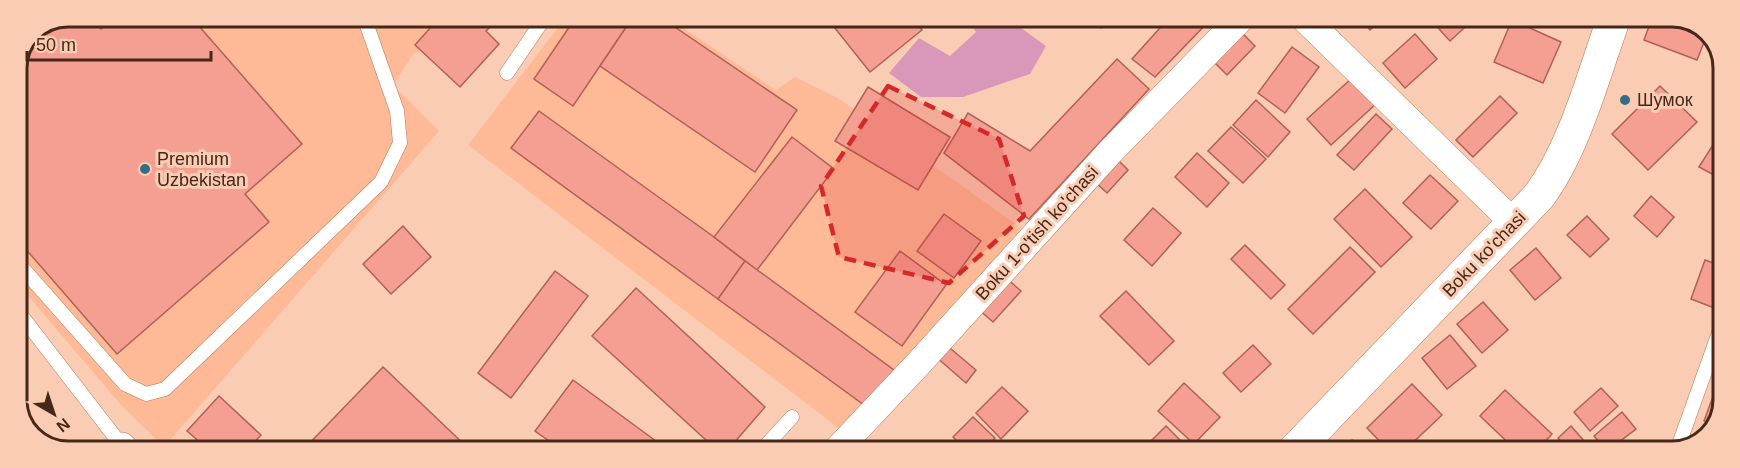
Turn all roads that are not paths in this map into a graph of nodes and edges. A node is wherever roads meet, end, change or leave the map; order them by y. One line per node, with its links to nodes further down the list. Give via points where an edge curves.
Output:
1 (368, 27): 8 (lane, via 397,111 400,143 381,182 165,389 146,394 125,384)
2 (538, 27): 6 (lane)
3 (1232, 27): 15 (street, Boku 1-o'tish ko'chasi, via 1109,153)
4 (1313, 27): 7 (street)
5 (1611, 27): 7 (street, Boku ko'chasi, via 1560,165)
6 (507, 73)
7 (1514, 223): 16 (street, Boku ko'chasi)
8 (27, 273)
9 (27, 323): 13 (lane)
10 (1713, 349): 12 (lane)
11 (792, 417): 14 (lane)
12 (1681, 440)
13 (119, 441)
14 (770, 441)
15 (845, 441)
16 (1304, 441)

